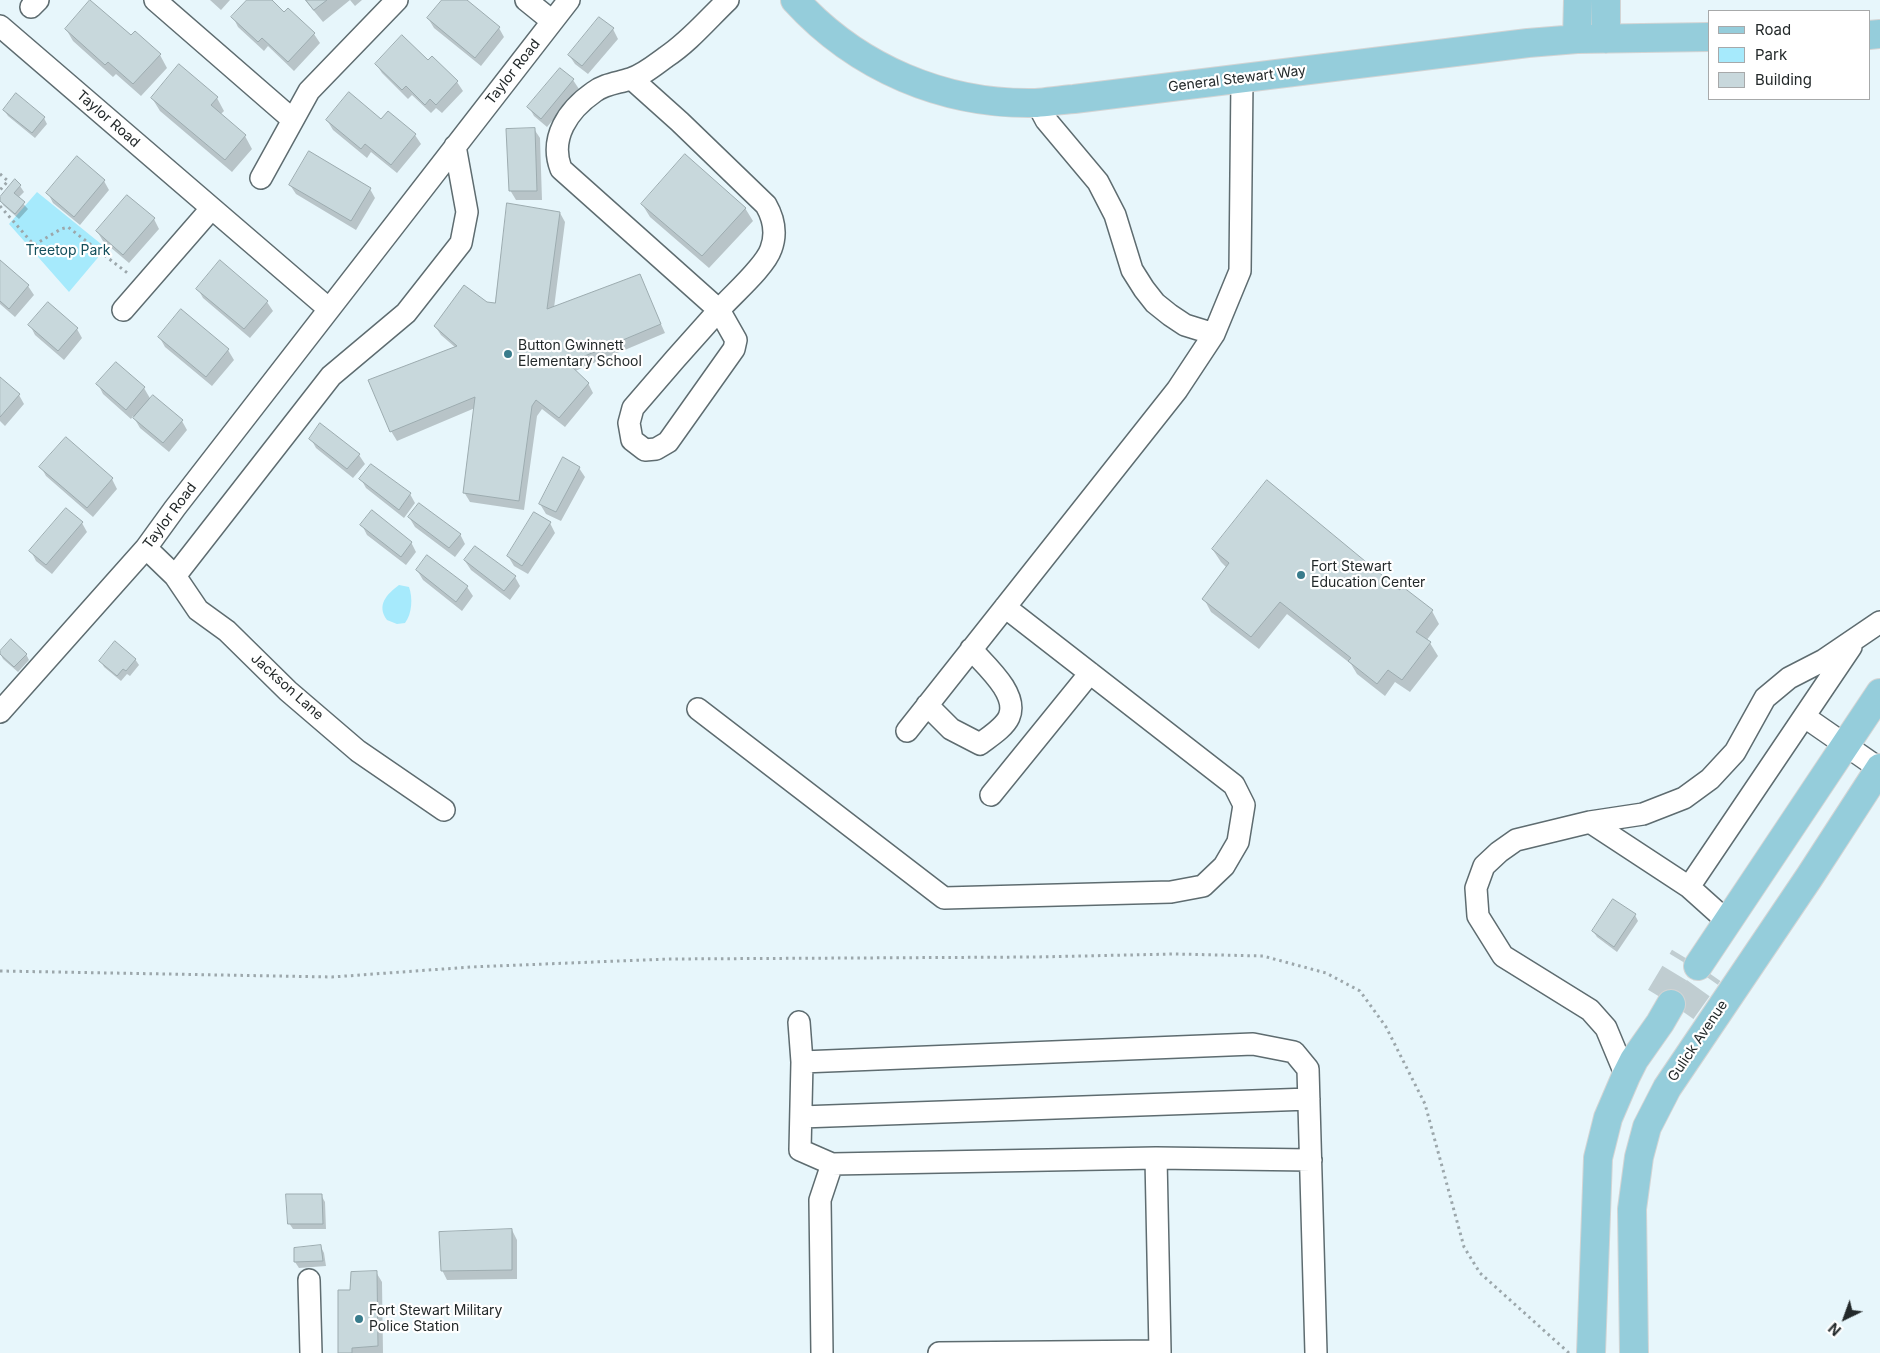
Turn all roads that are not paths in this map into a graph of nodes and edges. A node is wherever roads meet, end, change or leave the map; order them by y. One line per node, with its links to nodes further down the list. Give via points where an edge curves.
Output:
1 (155, 0): 17 (street)
2 (397, 0): 17 (street, via 309,90)
3 (526, 0): 9 (street)
4 (569, 0): 9 (street, Taylor Road)
5 (728, 0): 14 (street, via 668,56)
6 (795, 0): 16 (main road, General Stewart Way, via 843,45 914,83 969,97)
7 (1578, 0): 12 (main road)
8 (1606, 0): 13 (main road)
9 (552, 21): 18 (street, Taylor Road)
10 (0, 26): 20 (street, Taylor Road)
11 (1708, 37): 13 (main road, General Stewart Way)
12 (1577, 39): 13 (main road, General Stewart Way); 15 (main road, General Stewart Way)
13 (1606, 39)
14 (632, 79): 23 (street, via 766,205 773,217 771,250); 23 (street, via 595,91 567,119 558,134 556,150 561,169)
15 (1242, 80): 16 (main road, General Stewart Way); 24 (street, via 1240,271)
16 (1037, 103): 24 (street, via 1046,120 1098,182 1115,215 1132,270 1144,289 1170,315)
17 (293, 120): 19 (street)
18 (455, 146): 22 (street, Taylor Road); 26 (street, via 467,212 461,244 406,313 332,376)
19 (261, 178)
20 (211, 209): 21 (street); 22 (street, Taylor Road)
21 (123, 310)
22 (329, 310): 25 (street, Taylor Road)
23 (719, 310): 23 (street, via 633,408 629,423 632,440 646,450 668,442 734,349 736,340)
24 (1214, 334): 27 (street, via 1177,390)
25 (146, 548): 26 (street, Jackson Lane); 35 (street, Taylor Road)
26 (175, 576): 41 (street, Jackson Lane, via 198,610 227,631 288,691 358,751)
27 (1005, 607): 30 (street); 31 (street)
28 (1880, 622): 29 (street)
29 (1858, 637): 36 (street); 42 (street, via 1789,678 1764,698 1735,752 1710,778 1684,798 1643,814)
30 (971, 649): 33 (street); 33 (street, via 1001,683 1011,700 1009,718 980,744 951,729)
31 (1090, 673): 34 (street, via 1234,785 1244,805 1238,842 1224,866 1204,886 1171,892 944,898); 40 (street)
32 (1880, 693): 38 (main road)
33 (927, 705): 37 (street)
34 (698, 709)
35 (0, 712)
36 (1805, 717): 38 (street); 43 (street)
37 (907, 730)
38 (1846, 744): 39 (street); 44 (main road)
39 (1880, 768): 62 (main road, Gulick Avenue, via 1667,1088 1647,1127 1632,1209)
40 (991, 796)
41 (444, 810)
42 (1590, 822): 43 (street); 49 (street, via 1516,840 1500,852 1484,866 1476,888 1478,916 1503,956 1590,1010 1606,1028)
43 (1689, 887): 44 (street)
44 (1728, 922): 45 (main road)
45 (1697, 965)
46 (1668, 1009): 49 (main road)
47 (799, 1022): 48 (street)
48 (802, 1062): 50 (street, via 1253,1044 1294,1052 1308,1069); 51 (street)
49 (1626, 1076): 61 (main road, via 1608,1118 1598,1158)
50 (1309, 1099): 51 (street); 53 (street)
51 (801, 1117): 54 (street, via 800,1150)
52 (1156, 1158): 53 (street); 54 (street); 56 (street)
53 (1311, 1160): 60 (street)
54 (832, 1164): 58 (street, via 820,1200)
55 (309, 1280): 57 (street)
56 (1160, 1352): 59 (street)
57 (311, 1353)
58 (822, 1353)
59 (939, 1353)
60 (1316, 1353)
61 (1591, 1353)
62 (1634, 1353)

